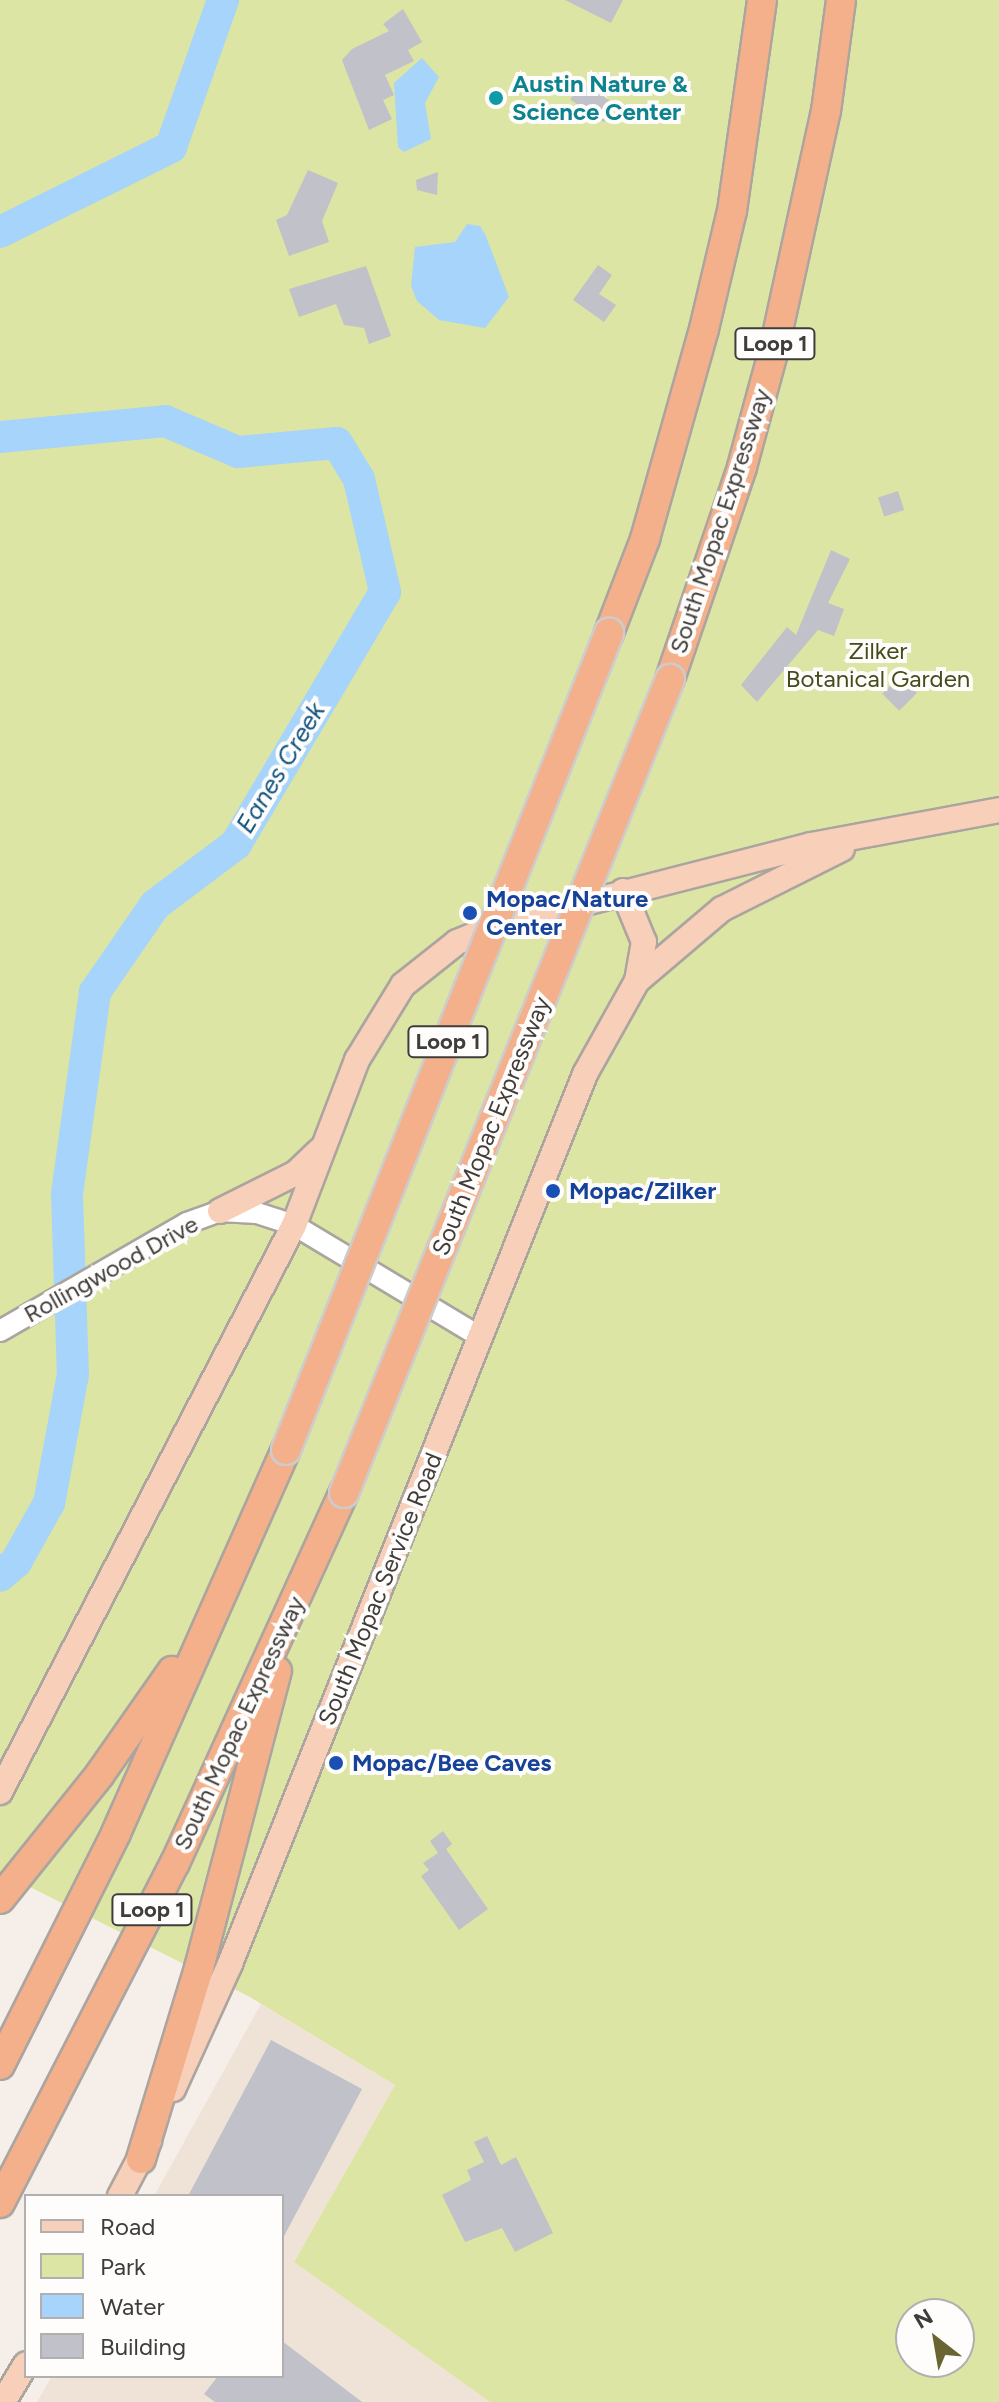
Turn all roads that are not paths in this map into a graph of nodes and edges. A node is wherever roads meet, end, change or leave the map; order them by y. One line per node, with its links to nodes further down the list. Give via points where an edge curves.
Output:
1 (762, 0): 13 (highway, Loop 1, bridge, via 732,211 645,539 286,1450)
2 (841, 0): 12 (highway, South Mopac Expressway / Loop 1, bridge, via 815,170 774,349 742,467 670,679 344,1493)
3 (999, 810): 4 (main road)
4 (876, 834): 5 (main road); 6 (main road, via 722,909)
5 (623, 891): 6 (main road, via 644,942); 7 (main road, via 496,926 425,964 368,1035)
6 (637, 981): 11 (main road, South Mopac Service Road, via 585,1074)
7 (324, 1146): 8 (main road, via 296,1173); 9 (main road)
8 (220, 1211): 9 (street, Rollingwood Drive, via 257,1213); 10 (street, Rollingwood Drive)
9 (294, 1225): 11 (street, Rollingwood Drive); 14 (main road)
10 (6, 1328)
11 (479, 1336): 17 (main road, South Mopac Service Road, via 236,1950)
12 (291, 1610): 17 (highway, via 199,1968); 19 (highway, South Mopac Expressway / Loop 1, via 175,1863)
13 (205, 1625): 15 (highway, via 100,1774); 16 (highway, Loop 1, via 116,1833)
14 (0, 1792)
15 (0, 1899)
16 (0, 2065)
17 (141, 2159): 18 (main road, South Mopac Service Road)
18 (121, 2194)
19 (0, 2203)
20 (24, 2367): 21 (main road)
21 (3, 2402)

